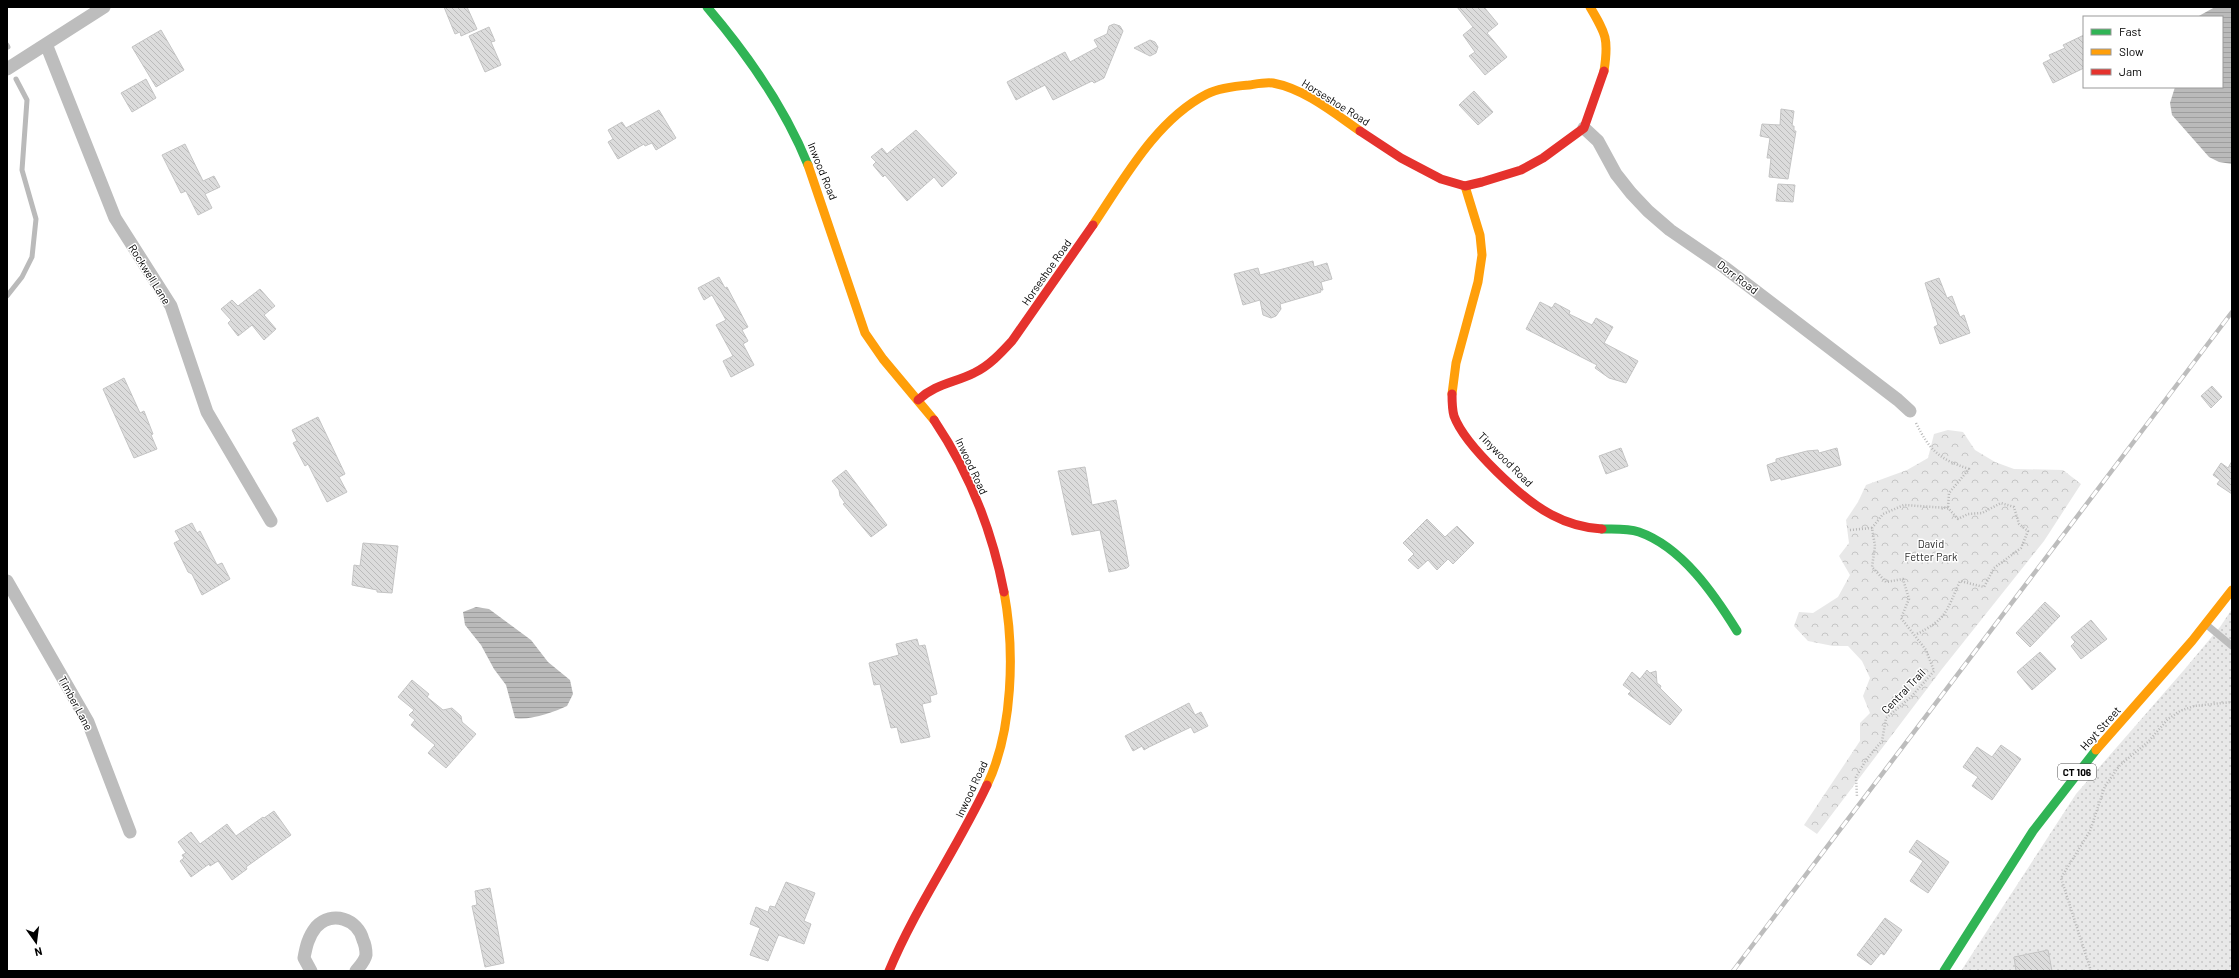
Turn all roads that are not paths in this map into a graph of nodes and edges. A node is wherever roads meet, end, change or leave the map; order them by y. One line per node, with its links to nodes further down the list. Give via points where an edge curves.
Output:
1 (104, 7): 4 (street)
2 (707, 7): 8 (street, Inwood Road, via 744,55 787,119 826,210 865,333 875,351)
3 (1590, 7): 6 (street, via 1606,34 1607,53 1604,72)
4 (46, 44): 5 (street); 10 (street, Rockwell Lane, via 114,218 171,306 207,412)
5 (7, 70)
6 (1584, 128): 7 (street, via 1543,158 1521,170); 9 (street, Dorr Road, via 1598,141 1616,174 1631,193 1670,230 1730,271)
7 (1466, 186): 8 (street, Horseshoe Road, via 1441,179 1401,158 1317,102 1294,90 1272,83 1238,86 1209,93 1192,102 1146,148 1012,341 993,362 970,375 930,388); 14 (street, Tinywood Road, via 1482,239 1481,266 1454,377 1453,413 1460,429 1482,456 1517,489 1551,514 1587,528 1631,528 1649,536 1677,556 1723,607)
8 (918, 400): 19 (street, Inwood Road, via 963,469 983,521 1000,576 1008,622 1010,666 999,757 978,807 900,946)
9 (1910, 411)
10 (271, 521)
11 (7, 581): 16 (street, Timber Lane, via 88,722)
12 (2232, 590): 13 (street, Hoyt Street / CT 106)
13 (2206, 624): 15 (lane); 20 (street, Hoyt Street / CT 106, via 2047,810)
14 (1737, 631)
15 (2232, 646)
16 (130, 832)
17 (311, 971): 18 (street, via 304,958 309,936 317,926 326,921 343,918 354,924 362,935 366,956)
18 (356, 971)
19 (889, 971)
20 (1944, 971)

